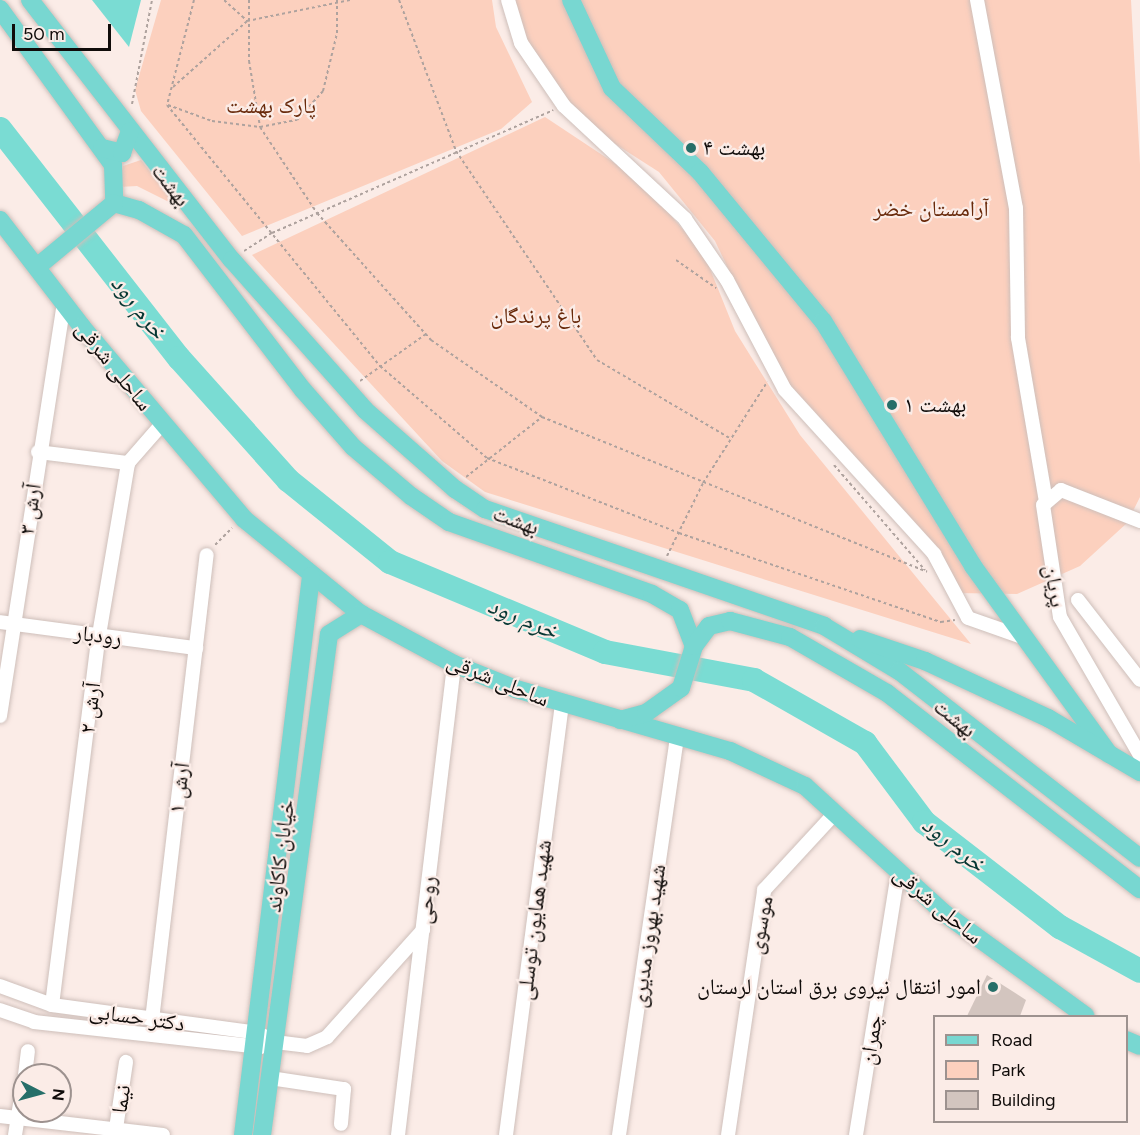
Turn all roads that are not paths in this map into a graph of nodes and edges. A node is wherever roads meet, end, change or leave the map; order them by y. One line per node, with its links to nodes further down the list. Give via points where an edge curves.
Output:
1 (30, 0): 6 (main road, بهشت)
2 (508, 0): 30 (street, via 522,43 564,106 685,219 727,280 784,390 934,554 968,618)
3 (571, 0): 30 (main road, via 612,87 700,172 823,321)
4 (977, 0): 17 (street, پریان, via 1016,208 1018,338)
5 (0, 9): 7 (main road)
6 (129, 129): 7 (main road, via 122,153); 11 (main road, بهشت)
7 (102, 148): 8 (main road, via 113,165)
8 (114, 204): 10 (main road, بهشت, via 139,210); 12 (main road)
9 (0, 220): 12 (main road, ساحلی شرقی)
10 (184, 235): 11 (main road); 20 (main road, بهشت, via 268,350 353,447 449,522)
11 (232, 260): 18 (main road, بهشت, via 348,390 416,458)
12 (37, 267): 13 (main road, ساحلی شرقی)
13 (64, 303): 14 (main road, ساحلی شرقی); 15 (street, آرش ۳)
14 (162, 424): 16 (street); 22 (main road, ساحلی شرقی, via 244,519)
15 (38, 452): 16 (street); 25 (street, آرش ۳)
16 (128, 463): 29 (street, آرش ۲)
17 (1046, 502): 19 (street, via 1061,490); 40 (street, پریان, via 1060,617)
18 (485, 509): 20 (main road); 26 (main road, بهشت)
19 (1140, 521)
20 (504, 544): 32 (main road, بهشت, via 652,594 680,610)
21 (207, 555): 31 (street, آرش ۱)
22 (311, 576): 24 (main road, ساحلی شرقی); 27 (main road, خیابان کاکاوند)
23 (1078, 600): 34 (street, پریان)
24 (361, 614): 28 (main road); 33 (main road, ساحلی شرقی)
25 (7, 623): 29 (street, رودبار); 36 (street, آرش ۳)
26 (824, 626): 39 (main road, via 925,661 1048,718); 43 (main road, بهشت, via 899,671)
27 (307, 628): 28 (main road, via 319,621); 52 (main road, خیابان کاکاوند)
28 (329, 633): 53 (main road, خیابان کاکاوند)
29 (99, 635): 31 (street, رودبار); 48 (street, آرش ۲)
30 (1019, 636): 39 (main road)
31 (196, 648): 51 (street, آرش ۱)
32 (692, 653): 37 (main road, via 681,688 646,713); 45 (main road, بهشت, via 709,626 730,621 790,637 852,669)
33 (454, 664): 35 (main road, ساحلی شرقی); 46 (street, روحی)
34 (1140, 680)
35 (562, 706): 37 (main road, ساحلی شرقی); 65 (street, شهید همایون توسلی)
36 (0, 716)
37 (618, 720): 38 (main road, ساحلی شرقی)
38 (677, 737): 42 (main road, ساحلی شرقی, via 765,765 805,786); 66 (street, شهید بهروز مدیری)
39 (1109, 754): 41 (main road)
40 (1140, 755)
41 (1140, 772)
42 (836, 812): 44 (main road, ساحلی شرقی); 67 (street, موسوی, via 764,890)
43 (1140, 858)
44 (898, 874): 50 (main road, ساحلی شرقی); 68 (street, چمران)
45 (1140, 889)
46 (423, 930): 53 (street, دکتر حسابی, via 327,1037 307,1046); 64 (street, روحی)
47 (0, 986): 48 (street, دکتر حسابی)
48 (52, 1005): 51 (street, دکتر حسابی)
49 (0, 1010): 52 (street, دکتر حسابی, via 34,1022)
50 (1083, 1015)
51 (152, 1020): 52 (street, دکتر حسابی)
52 (257, 1040): 53 (street, دکتر حسابی); 62 (main road, خیابان کاکاوند)
53 (275, 1042): 57 (main road, خیابان کاکاوند)
54 (28, 1051): 56 (street)
55 (126, 1062): 60 (street, نیما)
56 (26, 1063)
57 (270, 1078): 59 (street, via 344,1089); 63 (main road, خیابان کاکاوند)
58 (53, 1123): 60 (street)
59 (341, 1124)
60 (116, 1132): 61 (street)
61 (163, 1135)
62 (243, 1135)
63 (262, 1135)
64 (398, 1135)
65 (506, 1135)
66 (619, 1135)
67 (728, 1135)
68 (856, 1135)

